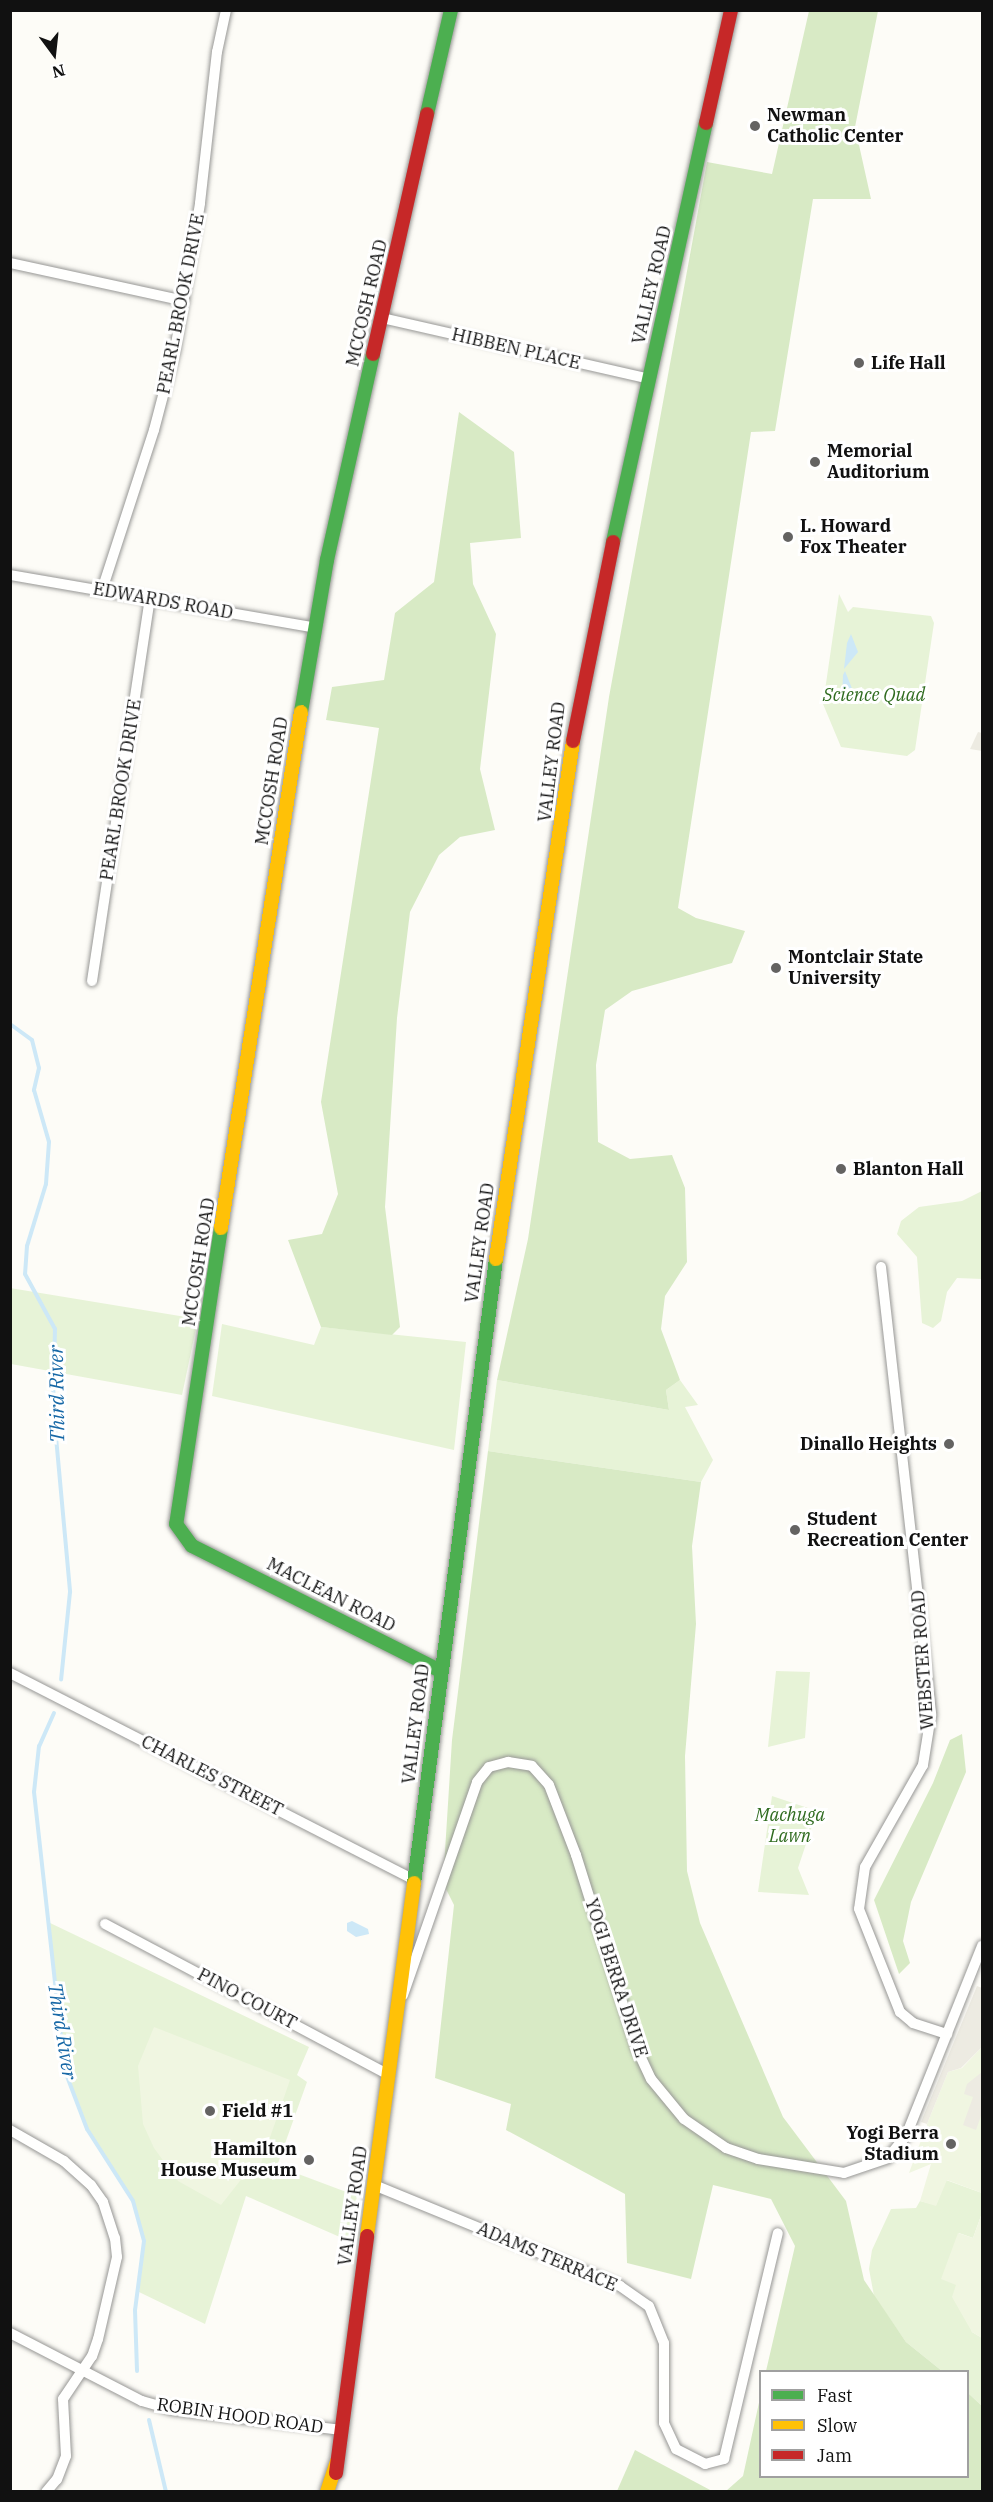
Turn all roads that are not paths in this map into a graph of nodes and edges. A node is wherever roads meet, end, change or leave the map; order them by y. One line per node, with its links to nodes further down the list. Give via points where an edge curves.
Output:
1 (226, 10): 5 (street, PEARL BROOK DRIVE)
2 (451, 10): 6 (main road, MCCOSH ROAD)
3 (728, 11): 7 (main road, VALLEY ROAD)
4 (10, 263): 5 (street)
5 (184, 301): 9 (street, PEARL BROOK DRIVE, via 154,430)
6 (382, 318): 7 (street, HIBBEN PLACE); 11 (main road, MCCOSH ROAD, via 327,560)
7 (650, 379): 15 (main road, VALLEY ROAD, via 580,692 499,1235)
8 (10, 575): 9 (street, EDWARDS ROAD)
9 (102, 590): 10 (street, EDWARDS ROAD)
10 (150, 598): 11 (street, EDWARDS ROAD); 12 (street, PEARL BROOK DRIVE)
11 (316, 628): 14 (main road, MCCOSH ROAD, via 176,1524 185,1540)
12 (92, 981)
13 (880, 1267): 21 (street, WEBSTER ROAD, via 931,1714 923,1765 866,1867 859,1909 900,2012 913,2023)
14 (204, 1552): 15 (main road, MACLEAN ROAD)
15 (441, 1671): 17 (main road, VALLEY ROAD)
16 (10, 1673): 17 (street, CHARLES STREET)
17 (414, 1880): 20 (main road, VALLEY ROAD)
18 (105, 1924): 22 (street, PINO COURT)
19 (982, 1946): 21 (street, YOGI BERRA DRIVE)
20 (396, 2014): 21 (street, YOGI BERRA DRIVE, via 477,1782 489,1767 516,1762 532,1766 549,1785 576,1854 636,2047 651,2079 674,2109 726,2148 758,2159 844,2173 881,2162 906,2136); 22 (main road, VALLEY ROAD)
21 (947, 2034)
22 (389, 2075): 24 (main road, VALLEY ROAD)
23 (10, 2130): 27 (street, via 46,2149 85,2179 103,2202 111,2222 117,2257 92,2356)
24 (374, 2185): 25 (street, ADAMS TERRACE, via 620,2286 649,2306 664,2343 664,2423 676,2449 705,2464 724,2459); 28 (main road, VALLEY ROAD)
25 (778, 2233)
26 (10, 2334): 27 (street, ROBIN HOOD ROAD)
27 (82, 2371): 28 (street, ROBIN HOOD ROAD, via 142,2402 174,2410); 30 (street, via 63,2399 66,2456 57,2479)
28 (342, 2430): 29 (main road, VALLEY ROAD)
29 (337, 2462): 31 (main road); 32 (main road, VALLEY ROAD)
30 (46, 2492)
31 (327, 2492)
32 (334, 2492)

